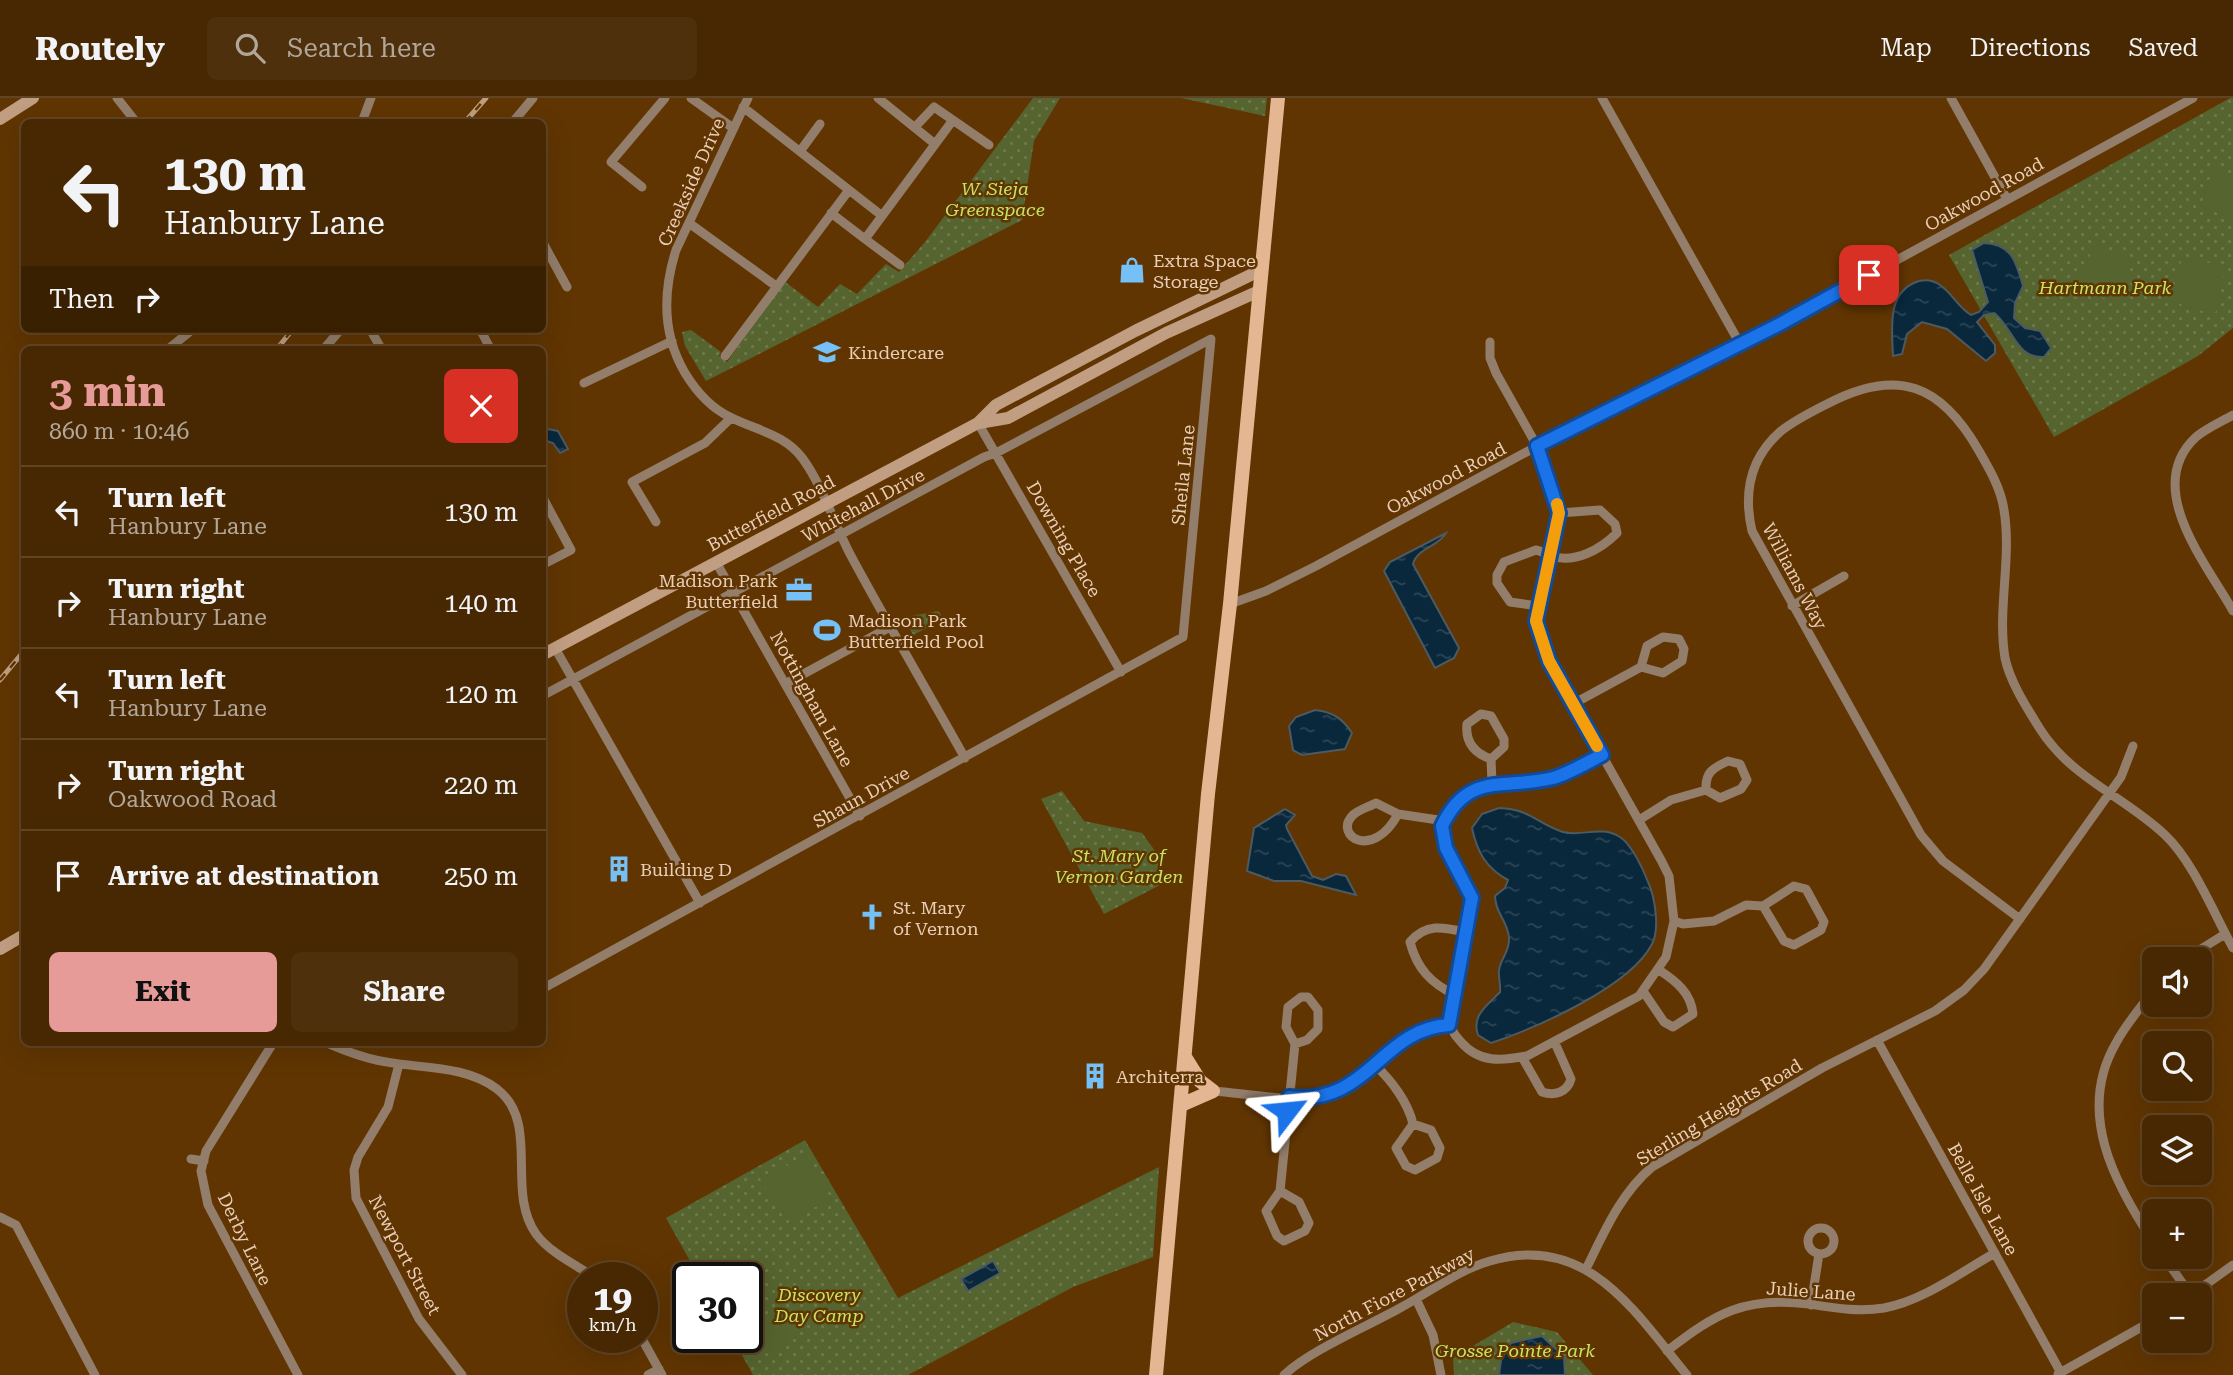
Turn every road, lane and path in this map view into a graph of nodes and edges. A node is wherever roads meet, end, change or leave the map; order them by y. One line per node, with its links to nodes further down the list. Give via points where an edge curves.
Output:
1 (33, 98): 13 (main road)
2 (117, 98): 14 (street)
3 (371, 98): 15 (street)
4 (533, 98): 16 (street)
5 (665, 98): 24 (street, via 611,162)
6 (691, 98): 20 (street)
7 (878, 98): 19 (street)
8 (1278, 98): 33 (main road)
9 (1602, 98): 40 (street)
10 (1951, 98): 26 (street)
11 (2193, 98): 26 (street, Oakwood Road)
12 (746, 102): 20 (street, Creekside Drive); 23 (street)
13 (0, 119)
14 (134, 119)
15 (364, 119)
16 (516, 119)
17 (953, 120): 19 (street, via 934,107); 21 (street); 22 (street)
18 (820, 124): 23 (street)
19 (915, 127): 21 (street)
20 (733, 128): 29 (street, Creekside Drive)
21 (935, 144): 28 (street)
22 (989, 145)
23 (801, 150): 25 (street)
24 (642, 187)
25 (849, 190): 27 (street); 28 (street)
26 (2007, 199): 40 (street, Oakwood Road)
27 (831, 213): 30 (street); 34 (street)
28 (881, 215): 30 (street)
29 (689, 223): 34 (street); 38 (street, Creekside Drive, via 667,282)
30 (865, 239): 32 (street)
31 (546, 248): 35 (street)
32 (900, 265)
33 (1261, 270): 36 (main road); 47 (main road, Butterfield Road, via 996,405)
34 (776, 286): 43 (street)
35 (567, 287)
36 (1259, 291): 47 (main road, Butterfield Road, via 1166,333 1008,418); 60 (main road)
37 (188, 333): 42 (street)
38 (672, 341): 44 (street); 46 (street, Creekside Drive, via 685,373 704,399)
39 (1490, 342): 48 (street, via 1496,373)
40 (1740, 344): 48 (street, Oakwood Road)
41 (1200, 345): 49 (street, Whitehall Drive); 64 (street, Sheila Lane, via 1210,340)
42 (172, 346)
43 (725, 356)
44 (584, 383)
45 (2233, 415): 63 (street, via 2195,438 2182,456 2174,489 2177,509)
46 (731, 418): 51 (street, Creekside Drive, via 768,432 794,449); 53 (street, via 705,443 632,482)
47 (978, 423): 49 (street, Downing Place); 51 (main road, Butterfield Road)
48 (1537, 446): 52 (street); 60 (street, Oakwood Road, via 1316,566)
49 (996, 453): 54 (street, Whitehall Drive); 69 (street, Downing Place)
50 (546, 503): 57 (street, via 571,550)
51 (826, 503): 54 (street, Creekside Drive); 56 (main road, Butterfield Road)
52 (1559, 513): 55 (street); 55 (street, via 1600,510 1615,524 1616,533 1603,546 1577,557)
53 (656, 522)
54 (841, 535): 59 (street, Whitehall Drive); 65 (street, Creekside Drive)
55 (1552, 556): 61 (street); 61 (street, via 1535,550 1504,562 1497,575 1510,602)
56 (716, 562): 59 (street, Nottingham Lane); 66 (main road, Butterfield Road)
57 (546, 563)
58 (1844, 576): 62 (street)
59 (734, 593): 70 (street, Whitehall Drive); 71 (street, Nottingham Lane)
60 (1230, 604): 106 (main road)
61 (1538, 606): 73 (street, via 1536,621 1549,661)
62 (1792, 606): 80 (street, Williams Way, via 1756,541 1747,512 1748,484 1766,446 1793,422 1853,390 1902,385 1937,398 1967,429 1997,485 2004,509 2002,633 2011,677 2055,749); 87 (street, Williams Way, via 1921,835 1942,861)
63 (2233, 611)
64 (1185, 625): 69 (street, Shaun Drive, via 1183,637)
65 (890, 626): 71 (street); 76 (street, Creekside Drive)
66 (555, 648): 67 (main road, Butterfield Road); 70 (street)
67 (546, 652)
68 (1641, 667): 68 (street, via 1663,673 1682,661 1684,649 1678,639 1663,637 1647,646); 73 (street)
69 (1121, 672): 76 (street, Shaun Drive)
70 (574, 679): 72 (street, Whitehall Drive); 85 (street)
71 (785, 684): 82 (street, Nottingham Lane)
72 (546, 694)
73 (1573, 704): 75 (street)
74 (2133, 746): 80 (street, Sterling Heights Road)
75 (1602, 755): 78 (street, via 1552,778); 83 (street)
76 (965, 758): 82 (street, Shaun Drive)
77 (1491, 759): 77 (street, via 1504,747 1504,738 1491,716 1473,716 1466,735 1475,752); 78 (street)
78 (1492, 783): 84 (street, via 1460,797)
79 (1706, 790): 79 (street, via 1720,798 1728,796 1744,786 1745,772 1740,764 1728,761 1707,774); 83 (street, via 1671,800)
80 (2108, 795): 87 (street, Sterling Heights Road); 90 (street, Williams Way, via 2167,836)
81 (1398, 814): 81 (street, via 1376,803 1352,816 1350,835 1368,843 1386,833); 84 (street)
82 (860, 816): 85 (street, Shaun Drive)
83 (1639, 820): 88 (street, via 1669,876)
84 (1445, 821): 89 (street, via 1446,848 1472,898)
85 (700, 904): 96 (street, Shaun Drive)
86 (1763, 905): 86 (street, via 1784,941 1794,946 1821,930 1824,922 1806,889 1794,886); 88 (street, via 1746,905 1699,924)
87 (2020, 919): 101 (street, Sterling Heights Road, via 1975,980 1935,1011)
88 (1674, 921): 95 (street)
89 (1465, 932): 98 (street); 98 (street, via 1430,928 1410,942 1432,983)
90 (2225, 934): 92 (street); 93 (street, Williams Way)
91 (21, 937): 94 (main road)
92 (2204, 947)
93 (2233, 948)
94 (0, 949)
95 (1659, 970): 97 (street); 97 (street, via 1680,984 1693,1014 1673,1027 1664,1022)
96 (546, 987)
97 (1643, 991): 102 (street)
98 (1455, 995): 100 (street)
99 (2142, 1006): 118 (street, via 2108,1060 2098,1114 2106,1154)
100 (1449, 1025): 107 (street, via 1473,1055); 109 (street, via 1405,1039)
101 (1877, 1040): 119 (street, Belle Isle Lane); 123 (street, Sterling Heights Road, via 1652,1167 1619,1205)
102 (1555, 1043): 107 (street); 107 (street, via 1571,1079 1559,1093 1542,1092)
103 (1295, 1044): 103 (street, via 1318,1029 1318,1010 1308,997 1288,1007 1286,1027); 111 (street)
104 (271, 1046): 115 (street, Derby Lane)
105 (335, 1046): 108 (street)
106 (1184, 1056): 110 (main road, via 1200,1081); 112 (main road)
107 (1522, 1057)
108 (399, 1064): 121 (street, via 471,1075 504,1096 520,1131 520,1192 528,1219 548,1247); 134 (street, Newport Street, via 388,1107 358,1157 356,1198 419,1319)
109 (1375, 1065): 111 (street, via 1330,1094 1315,1099); 113 (street, via 1405,1103)
110 (1213, 1091): 111 (street); 112 (main road)
111 (1289, 1097): 116 (street)
112 (1181, 1105): 136 (main road)
113 (1413, 1124): 113 (street, via 1396,1148 1406,1166 1415,1170 1437,1158 1440,1147 1431,1130)
114 (191, 1159): 115 (street)
115 (204, 1161): 133 (street, Derby Lane, via 204,1190 215,1222)
116 (1280, 1191): 116 (street, via 1266,1211 1284,1241 1305,1231 1309,1223 1299,1202)
117 (5, 1218): 132 (street, via 16,1225)
118 (2142, 1221)
119 (1995, 1253): 126 (street, Julie Lane, via 1926,1292 1887,1307 1846,1310); 131 (street, Belle Isle Lane)
120 (1819, 1254): 126 (street)
121 (571, 1262)
122 (2233, 1265): 124 (street)
123 (1586, 1269): 125 (street, North Fiore Parkway, via 1541,1256 1512,1256 1478,1265); 128 (street, North Fiore Parkway, via 1610,1285)
124 (2208, 1283)
125 (1416, 1299): 137 (street, North Fiore Parkway); 138 (street, via 1433,1335)
126 (1811, 1305): 128 (street, Julie Lane, via 1775,1301 1735,1308 1701,1325)
127 (2142, 1327): 131 (street)
128 (1667, 1351): 139 (street, North Fiore Parkway)
129 (650, 1353): 130 (street)
130 (661, 1372): 135 (street)
131 (2059, 1374)
132 (95, 1375)
133 (298, 1375)
134 (462, 1375)
135 (648, 1375)
136 (1156, 1375)
137 (1284, 1375)
138 (1441, 1375)
139 (1687, 1375)

